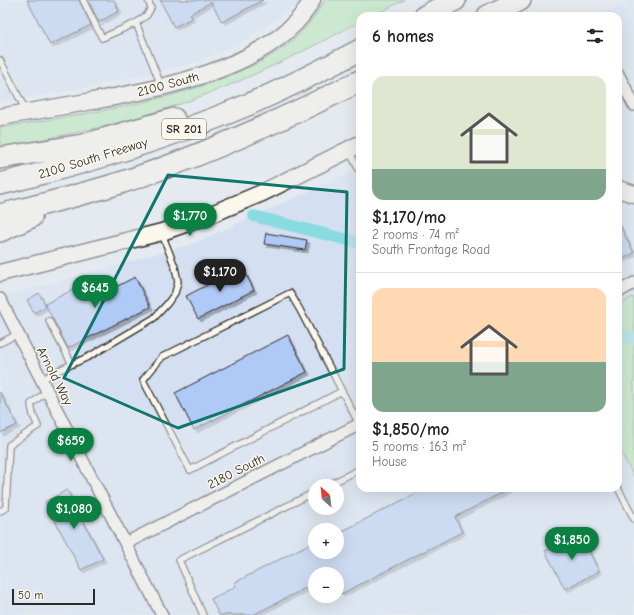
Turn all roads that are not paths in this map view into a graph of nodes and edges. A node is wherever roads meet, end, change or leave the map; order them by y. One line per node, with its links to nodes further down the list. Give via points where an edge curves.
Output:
1 (82, 0): 8 (lane, via 102,38)
2 (148, 0): 8 (lane, via 152,8)
3 (312, 0): 13 (street, 2100 South, via 299,19 262,49 225,67)
4 (455, 0): 6 (highway)
5 (520, 0): 7 (highway)
6 (432, 12)
7 (496, 12)
8 (136, 23): 13 (lane)
9 (356, 52): 19 (highway, via 206,110 83,145)
10 (356, 52): 21 (highway, 2100 South Freeway / SR 201, via 274,93 209,120 105,156)
11 (0, 60): 16 (lane)
12 (356, 83): 20 (highway, SR 201, via 247,135)
13 (162, 88): 16 (street, 2100 South)
14 (622, 92): 15 (street)
15 (634, 105)
16 (28, 113): 17 (street, 2100 South)
17 (0, 117)
18 (354, 147): 26 (street, via 262,193)
19 (0, 158)
20 (119, 183): 24 (highway, SR 201); 25 (highway)
21 (0, 184)
22 (622, 190): 23 (street)
23 (634, 194)
24 (0, 215)
25 (0, 231)
26 (162, 232): 27 (street); 34 (lane, via 178,282 168,304 154,318)
27 (0, 273)
28 (634, 283): 29 (street)
29 (622, 290)
30 (0, 299): 32 (street, Arnold Way)
31 (49, 321): 34 (lane)
32 (18, 334): 33 (lane); 35 (street, Arnold Way)
33 (0, 343)
34 (72, 364): 35 (lane)
35 (42, 380): 36 (street, Arnold Way)
36 (47, 390): 44 (lane, via 31,404 38,426 10,445 6,508); 46 (street, Arnold Way)
37 (342, 391): 37 (lane, via 290,293 162,356 143,380 190,470); 38 (lane)
38 (356, 417)
39 (356, 426): 46 (street, 2180 South)
40 (356, 472): 41 (lane)
41 (341, 479)
42 (620, 492): 45 (lane)
43 (308, 495): 48 (lane, via 178,560)
44 (0, 511)
45 (634, 519)
46 (126, 543): 47 (street, Arnold Way)
47 (162, 615)
48 (203, 615)

